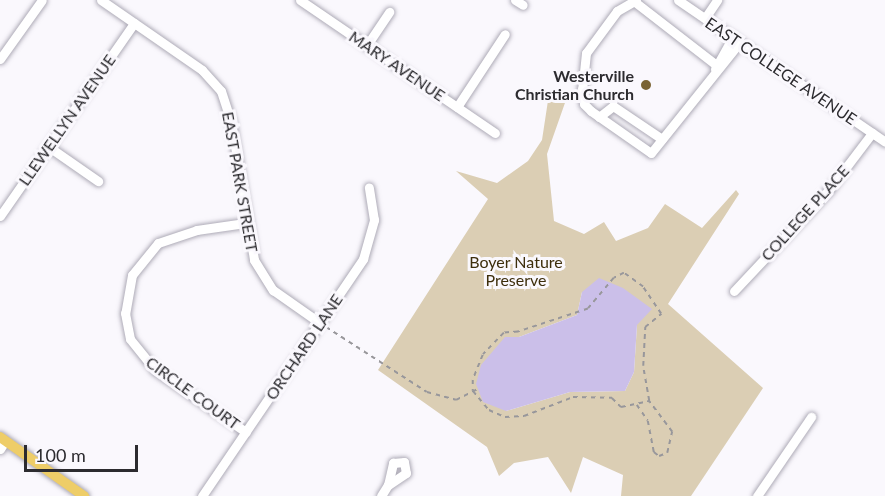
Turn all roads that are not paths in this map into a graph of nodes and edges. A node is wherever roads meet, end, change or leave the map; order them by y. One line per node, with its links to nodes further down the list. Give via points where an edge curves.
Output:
1 (42, 0): 13 (street)
2 (101, 0): 9 (street, EAST PARK STREET)
3 (300, 0): 12 (street, MARY AVENUE)
4 (678, 0): 8 (street, EAST COLLEGE AVENUE)
5 (717, 0): 8 (street)
6 (635, 1): 14 (street); 16 (street, via 617,11 583,60 584,104)
7 (389, 12): 12 (street)
8 (705, 18): 11 (street, EAST COLLEGE AVENUE)
9 (134, 23): 21 (street, LLEWELLYN AVENUE); 25 (street, EAST PARK STREET, via 202,70 221,91 231,122)
10 (505, 34): 15 (street)
11 (737, 40): 14 (street); 18 (street, EAST COLLEGE AVENUE)
12 (367, 45): 15 (street, MARY AVENUE)
13 (0, 59)
14 (715, 67): 19 (street)
15 (457, 107): 17 (street, MARY AVENUE)
16 (599, 117): 19 (street, via 613,106); 19 (street, via 651,153)
17 (495, 132)
18 (872, 133): 20 (street, EAST COLLEGE AVENUE); 26 (street, COLLEGE PLACE, via 828,191)
19 (662, 139)
20 (885, 142)
21 (49, 147): 22 (street); 24 (street, LLEWELLYN AVENUE)
22 (98, 181)
23 (369, 186): 27 (street, ORCHARD LANE, via 374,220 371,240 363,259)
24 (0, 216)
25 (245, 223): 27 (street, EAST PARK STREET, via 254,260 266,280 282,297); 29 (street, CIRCLE COURT, via 197,230 158,243 132,275 125,314 130,339 155,370)
26 (734, 291)
27 (320, 323): 29 (street, ORCHARD LANE)
28 (811, 417): 35 (street)
29 (246, 432): 33 (street, ORCHARD LANE)
30 (2, 442): 32 (main road)
31 (388, 485): 34 (street)
32 (84, 496)
33 (202, 496)
34 (381, 496)
35 (757, 496)

